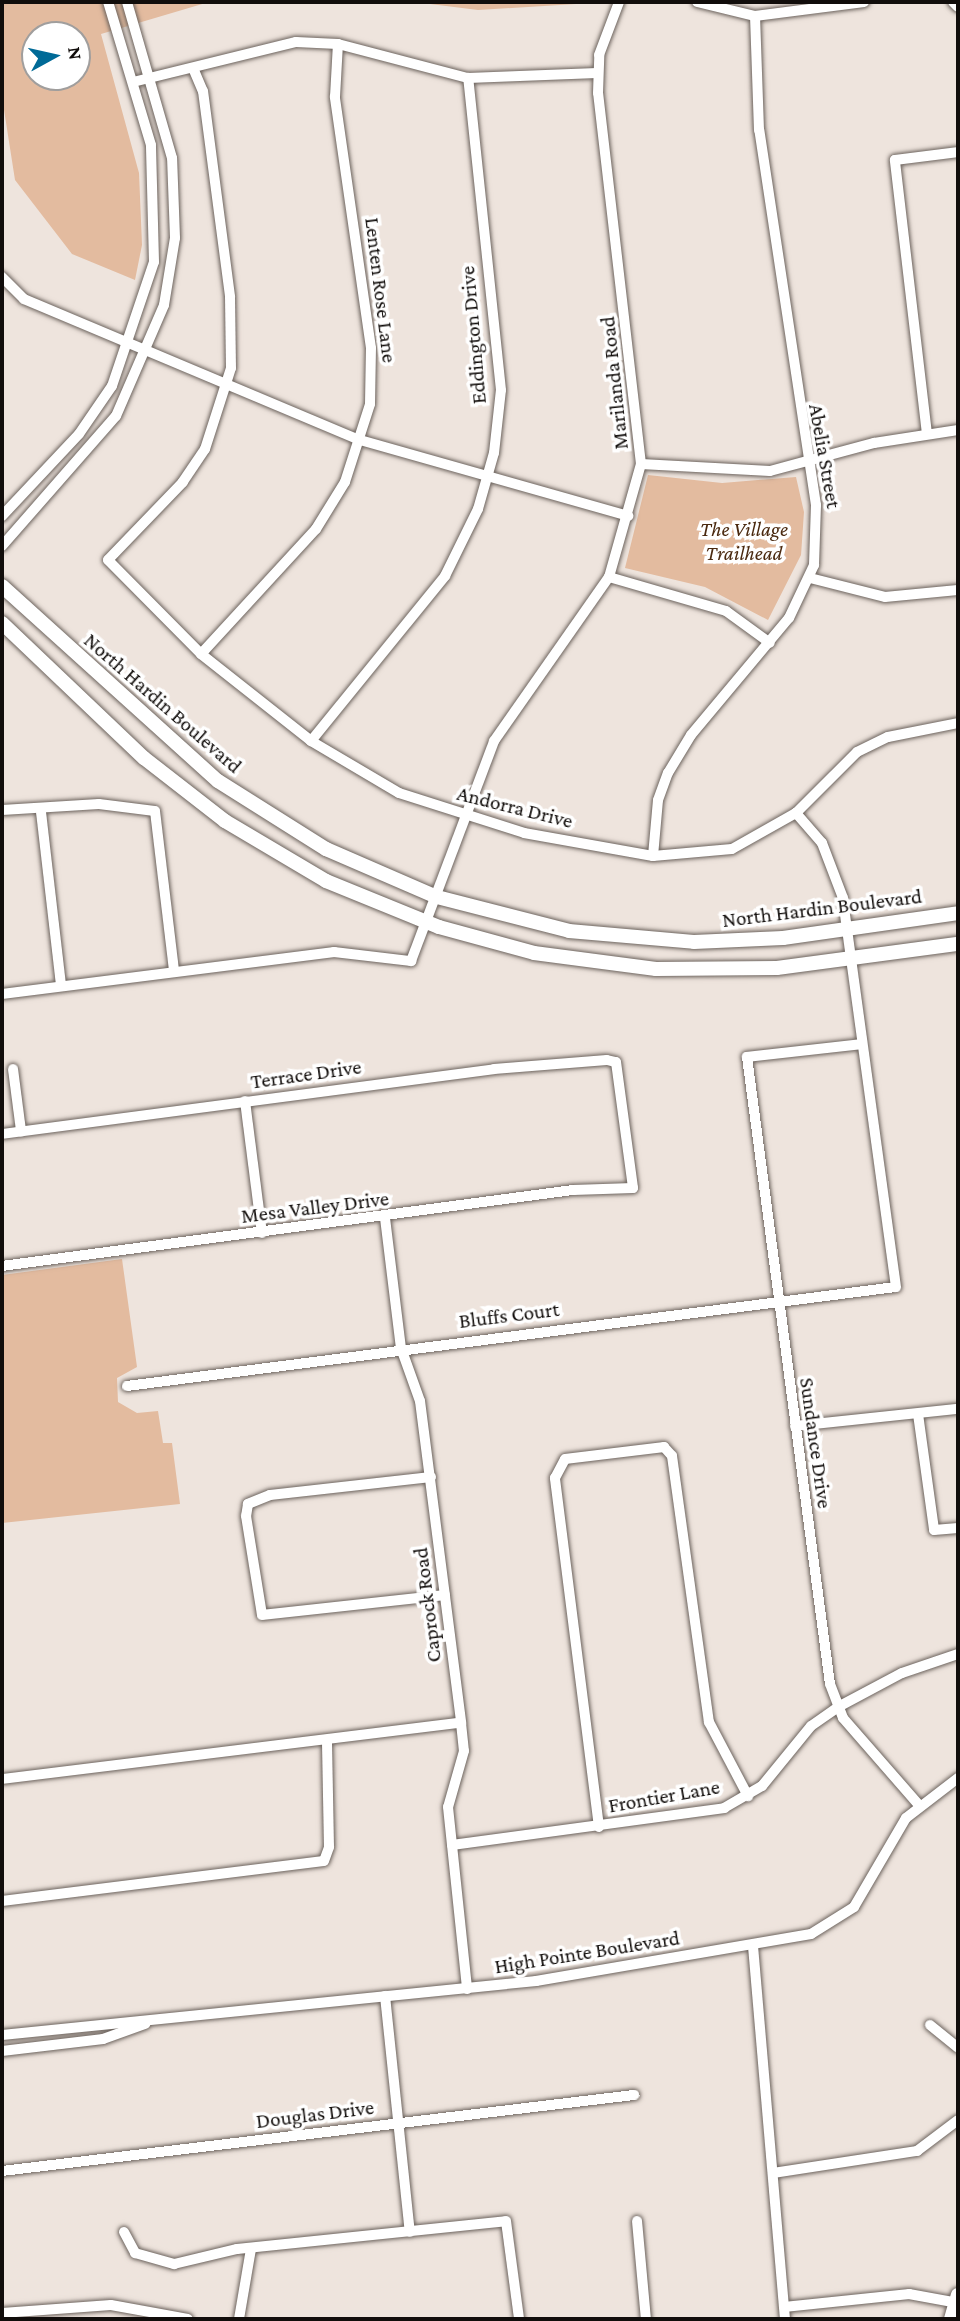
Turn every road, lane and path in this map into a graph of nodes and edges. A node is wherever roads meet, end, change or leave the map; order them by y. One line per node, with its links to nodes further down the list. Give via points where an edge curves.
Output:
1 (108, 2): 14 (street)
2 (127, 2): 12 (street)
3 (619, 2): 11 (street, Marilanda Road)
4 (697, 2): 8 (street, via 718,12)
5 (864, 2): 8 (street)
6 (953, 2): 7 (street)
7 (958, 7)
8 (755, 16): 23 (street, Abelia Street, via 759,130)
9 (338, 44): 10 (street, via 271,45); 13 (street); 22 (street, Lenten Rose Lane, via 335,97 373,374)
10 (193, 68): 12 (street); 19 (street, via 203,91 230,298)
11 (597, 72): 13 (street); 24 (street, Marilanda Road)
12 (151, 76): 14 (street); 18 (street, via 169,139 175,214 169,282)
13 (468, 78): 25 (street, Eddington Drive, via 501,390)
14 (134, 82): 17 (street, via 151,145 158,208 154,262)
15 (958, 152): 21 (street, via 895,160)
16 (2, 277): 17 (street, via 24,299)
17 (130, 346): 18 (street); 26 (street, via 79,434)
18 (148, 354): 19 (street); 28 (street, via 104,434)
19 (228, 388): 22 (street); 35 (street, Andorra Drive, via 205,449 183,482 108,560)
20 (958, 430): 21 (street)
21 (927, 434): 23 (street)
22 (360, 440): 25 (street); 35 (street, Lenten Rose Lane, via 316,529)
23 (807, 462): 24 (street, via 770,471); 30 (street, Abelia Street, via 817,532)
24 (641, 464): 27 (street, Marilanda Road)
25 (488, 479): 27 (street); 37 (street, Eddington Drive, via 445,576)
26 (2, 516)
27 (628, 516): 29 (street, Marilanda Road)
28 (2, 546)
29 (609, 577): 34 (street, via 726,611); 41 (street, Marilanda Road, via 518,700 494,741)
30 (810, 578): 32 (street, via 885,597); 34 (street, Abelia Street)
31 (2, 586): 43 (main road, North Hardin Boulevard, via 218,781 326,849)
32 (958, 590)
33 (2, 623): 45 (main road, via 144,758 225,821 326,881)
34 (770, 643): 42 (street, Abelia Street, via 691,735 668,773 658,800)
35 (201, 654): 37 (street, Andorra Drive)
36 (958, 723): 40 (street, Andorra Drive, via 888,737 857,752)
37 (311, 741): 41 (street, Andorra Drive, via 399,793)
38 (2, 810): 39 (street)
39 (41, 811): 49 (street, via 99,804 155,811); 50 (street)
40 (796, 813): 42 (street, Andorra Drive, via 732,849); 46 (street, via 835,871)
41 (464, 817): 42 (street, Andorra Drive); 43 (street, Marilanda Road)
42 (653, 856)
43 (437, 897): 45 (street, Marilanda Road); 46 (main road, North Hardin Boulevard, via 537,925 629,939 745,941)
44 (958, 913): 46 (main road, North Hardin Boulevard)
45 (427, 923): 48 (main road, via 534,953 632,968 737,971); 49 (street, Marilanda Road, via 411,961 334,952)
46 (847, 929): 48 (street)
47 (958, 944): 48 (main road)
48 (851, 958): 52 (street)
49 (174, 970): 50 (street)
50 (61, 986): 51 (street)
51 (2, 994)
52 (862, 1044): 61 (street, Sundance Drive, via 747,1057); 61 (street, Bluffs Court, via 897,1287)
53 (13, 1069): 55 (street)
54 (245, 1101): 55 (street, Terrace Drive); 57 (street, Terrace Drive, via 494,1069 617,1062); 59 (street)
55 (21, 1131): 56 (street, Terrace Drive)
56 (2, 1133)
57 (633, 1188): 58 (street, Mesa Valley Drive, via 573,1190)
58 (385, 1218): 59 (street, Mesa Valley Drive); 62 (street, Caprock Road)
59 (262, 1233): 60 (street, Mesa Valley Drive)
60 (2, 1266)
61 (778, 1301): 62 (street, Bluffs Court); 66 (street, Sundance Drive)
62 (401, 1348): 63 (street, Bluffs Court); 67 (street, Caprock Road, via 421,1401)
63 (127, 1386)
64 (958, 1409): 65 (street)
65 (918, 1414): 66 (street); 68 (street, via 934,1530)
66 (795, 1426): 71 (street, Sundance Drive, via 827,1669)
67 (431, 1477): 69 (street, Caprock Road); 69 (street, via 252,1500 246,1516 262,1615)
68 (958, 1528)
69 (445, 1595): 72 (street, Caprock Road)
70 (958, 1654): 71 (street, Frontier Lane, via 902,1673)
71 (838, 1707): 76 (street, Frontier Lane, via 811,1726); 77 (street, Sundance Drive)
72 (461, 1723): 73 (street); 79 (street, Caprock Road, via 464,1751 448,1807)
73 (327, 1740): 75 (street); 80 (street, via 329,1847 324,1861)
74 (958, 1778): 77 (street, High Pointe Boulevard)
75 (2, 1779)
76 (748, 1796): 78 (street, Frontier Lane, via 704,1813); 78 (street, via 709,1721 669,1451 565,1459 555,1470)
77 (918, 1804): 81 (street, High Pointe Boulevard, via 868,1890 847,1913 811,1934)
78 (599, 1827): 79 (street, Frontier Lane)
79 (452, 1845): 82 (street, Caprock Road)
80 (2, 1901)
81 (753, 1946): 82 (street, High Pointe Boulevard); 93 (street)
82 (467, 1989): 83 (street, High Pointe Boulevard)
83 (385, 1996): 84 (street, High Pointe Boulevard); 91 (street)
84 (147, 2023): 86 (street, High Pointe Boulevard); 88 (street, High Pointe Boulevard, via 103,2039)
85 (930, 2025): 87 (street)
86 (2, 2035)
87 (958, 2048)
88 (2, 2052)
89 (634, 2095): 91 (street, Douglas Drive)
90 (958, 2120): 93 (street, via 917,2151)
91 (398, 2123): 92 (street, Douglas Drive); 96 (street)
92 (2, 2171)
93 (773, 2173): 99 (street)
94 (637, 2221): 104 (street)
95 (124, 2232): 97 (street, via 135,2253 154,2263)
96 (410, 2232): 97 (street); 103 (street, via 506,2221)
97 (251, 2249): 102 (street)
98 (957, 2300): 99 (street, via 897,2295); 106 (main road)
99 (784, 2307): 105 (street)
100 (2, 2313): 101 (street, via 111,2305)
101 (188, 2319)
102 (239, 2319)
103 (519, 2319)
104 (646, 2319)
105 (785, 2319)
106 (951, 2319)

